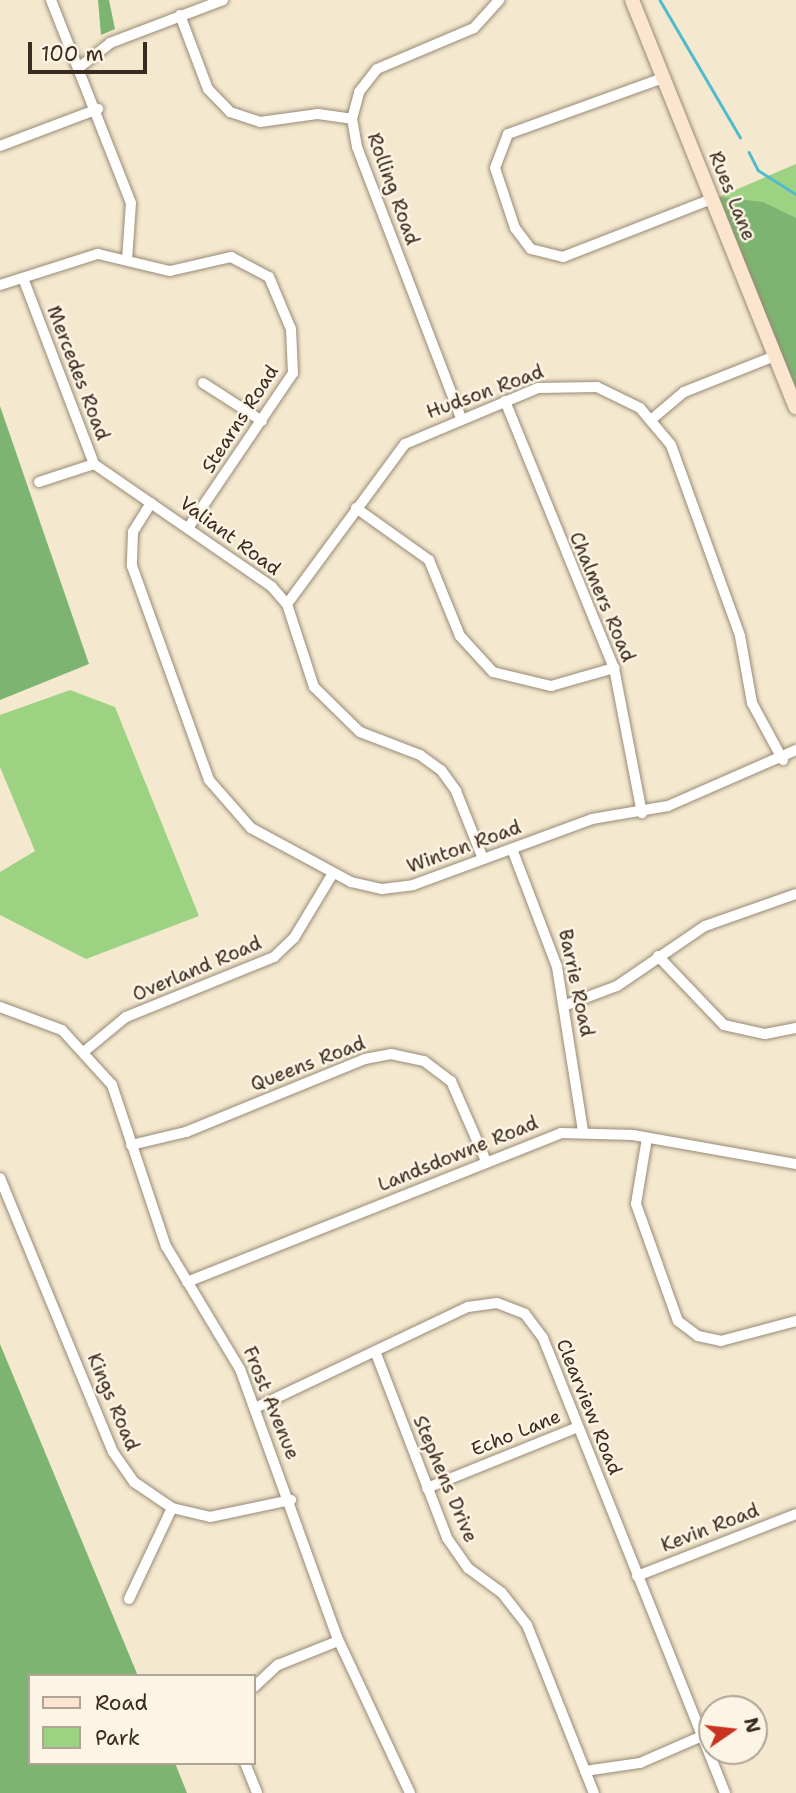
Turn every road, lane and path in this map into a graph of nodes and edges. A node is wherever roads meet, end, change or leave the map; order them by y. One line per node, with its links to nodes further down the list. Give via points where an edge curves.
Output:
1 (51, 0): 6 (street)
2 (223, 0): 5 (street)
3 (499, 0): 9 (street, Rolling Road, via 474,28 377,69 359,92)
4 (632, 0): 7 (street, Rues Lane)
5 (180, 15): 6 (street, via 110,43); 9 (street, via 208,89 230,112 260,122 318,114)
6 (81, 66): 8 (street)
7 (663, 78): 11 (street, Rues Lane); 11 (street, via 508,134 495,169 515,228 531,248 563,257)
8 (98, 109): 10 (street); 12 (street, via 131,203)
9 (352, 119): 19 (street, Rolling Road, via 357,147)
10 (0, 146)
11 (712, 200): 15 (street, Rues Lane)
12 (127, 260): 13 (street, Stearns Road, via 81,257); 21 (street, Stearns Road, via 170,271 231,257 268,277 291,329 294,361)
13 (23, 278): 14 (street, Stearns Road); 22 (street, Mercedes Road)
14 (0, 285)
15 (775, 355): 18 (street, Rues Lane); 20 (street, via 684,392)
16 (203, 383): 21 (street)
17 (505, 401): 19 (street, Hudson Road); 20 (street, Hudson Road, via 550,385 586,385 620,395); 29 (street, Chalmers Road)
18 (796, 407)
19 (461, 418): 26 (street, Hudson Road, via 405,444)
20 (652, 419): 31 (street, Hudson Road, via 676,456 740,636 752,703)
21 (262, 422): 27 (street, Stearns Road)
22 (94, 464): 23 (street, Mercedes Road); 24 (street)
23 (108, 474): 25 (street, Valiant Road)
24 (39, 482)
25 (151, 503): 27 (street, Valiant Road); 35 (street, Winton Road, via 133,532 132,566 202,766 245,823)
26 (356, 508): 28 (street, Hudson Road); 29 (street, via 429,560 460,636 493,672 551,686)
27 (190, 525): 28 (street, Valiant Road)
28 (287, 604): 34 (street, Valiant Road, via 314,687 360,732 420,755 441,770 456,791)
29 (614, 668): 32 (street, Chalmers Road)
30 (796, 750): 31 (street, Winton Road)
31 (783, 760): 32 (street, Winton Road)
32 (642, 813): 33 (street, Winton Road, via 592,819)
33 (512, 849): 34 (street, Winton Road); 38 (street, Barrie Road, via 545,924)
34 (483, 859): 35 (street, Winton Road, via 393,888)
35 (332, 873): 41 (street, Overland Road, via 294,938 274,957 126,1017)
36 (796, 894): 37 (street, via 705,926)
37 (658, 956): 38 (street, via 617,986); 40 (street, via 724,1025 765,1034)
38 (566, 1005): 42 (street, Barrie Road)
39 (0, 1007): 41 (street, Frost Avenue, via 49,1023)
40 (796, 1028)
41 (86, 1050): 44 (street, Frost Avenue, via 112,1085)
42 (583, 1131): 43 (street, Landsdowne Road); 45 (street, Landsdowne Road)
43 (647, 1138): 46 (street, Landsdowne Road); 49 (street, via 636,1204 678,1321 698,1336 721,1341)
44 (131, 1145): 45 (street, Queens Road, via 186,1132 365,1059 391,1054 424,1061 451,1081); 48 (street, Frost Avenue, via 166,1246)
45 (485, 1161): 48 (street, Landsdowne Road)
46 (796, 1164)
47 (0, 1178): 55 (street, Kings Road, via 113,1452 134,1482)
48 (187, 1282): 51 (street, Frost Avenue, via 231,1350)
49 (796, 1321)
50 (375, 1351): 51 (street, Clearview Road); 52 (street, Clearview Road, via 468,1307 509,1306 540,1333); 53 (street, Stephens Drive)
51 (255, 1408): 54 (street, Frost Avenue)
52 (578, 1427): 53 (street, Echo Lane); 57 (street, Clearview Road)
53 (428, 1488): 65 (street, Stephens Drive, via 460,1559 502,1593 527,1625)
54 (291, 1500): 55 (street, Kings Road, via 222,1517); 59 (street, Frost Avenue)
55 (172, 1508): 58 (street)
56 (796, 1514): 57 (street, Kevin Road)
57 (637, 1576): 61 (street, Clearview Road)
58 (129, 1599)
59 (338, 1641): 60 (street, via 278,1665); 67 (street, Frost Avenue)
60 (256, 1686)
61 (698, 1726)
62 (698, 1738): 65 (street, via 640,1763)
63 (246, 1765): 66 (street)
64 (714, 1765): 69 (street, Clearview Road)
65 (585, 1771): 68 (street, Stephens Drive)
66 (257, 1793)
67 (410, 1793)
68 (594, 1793)
69 (725, 1793)

